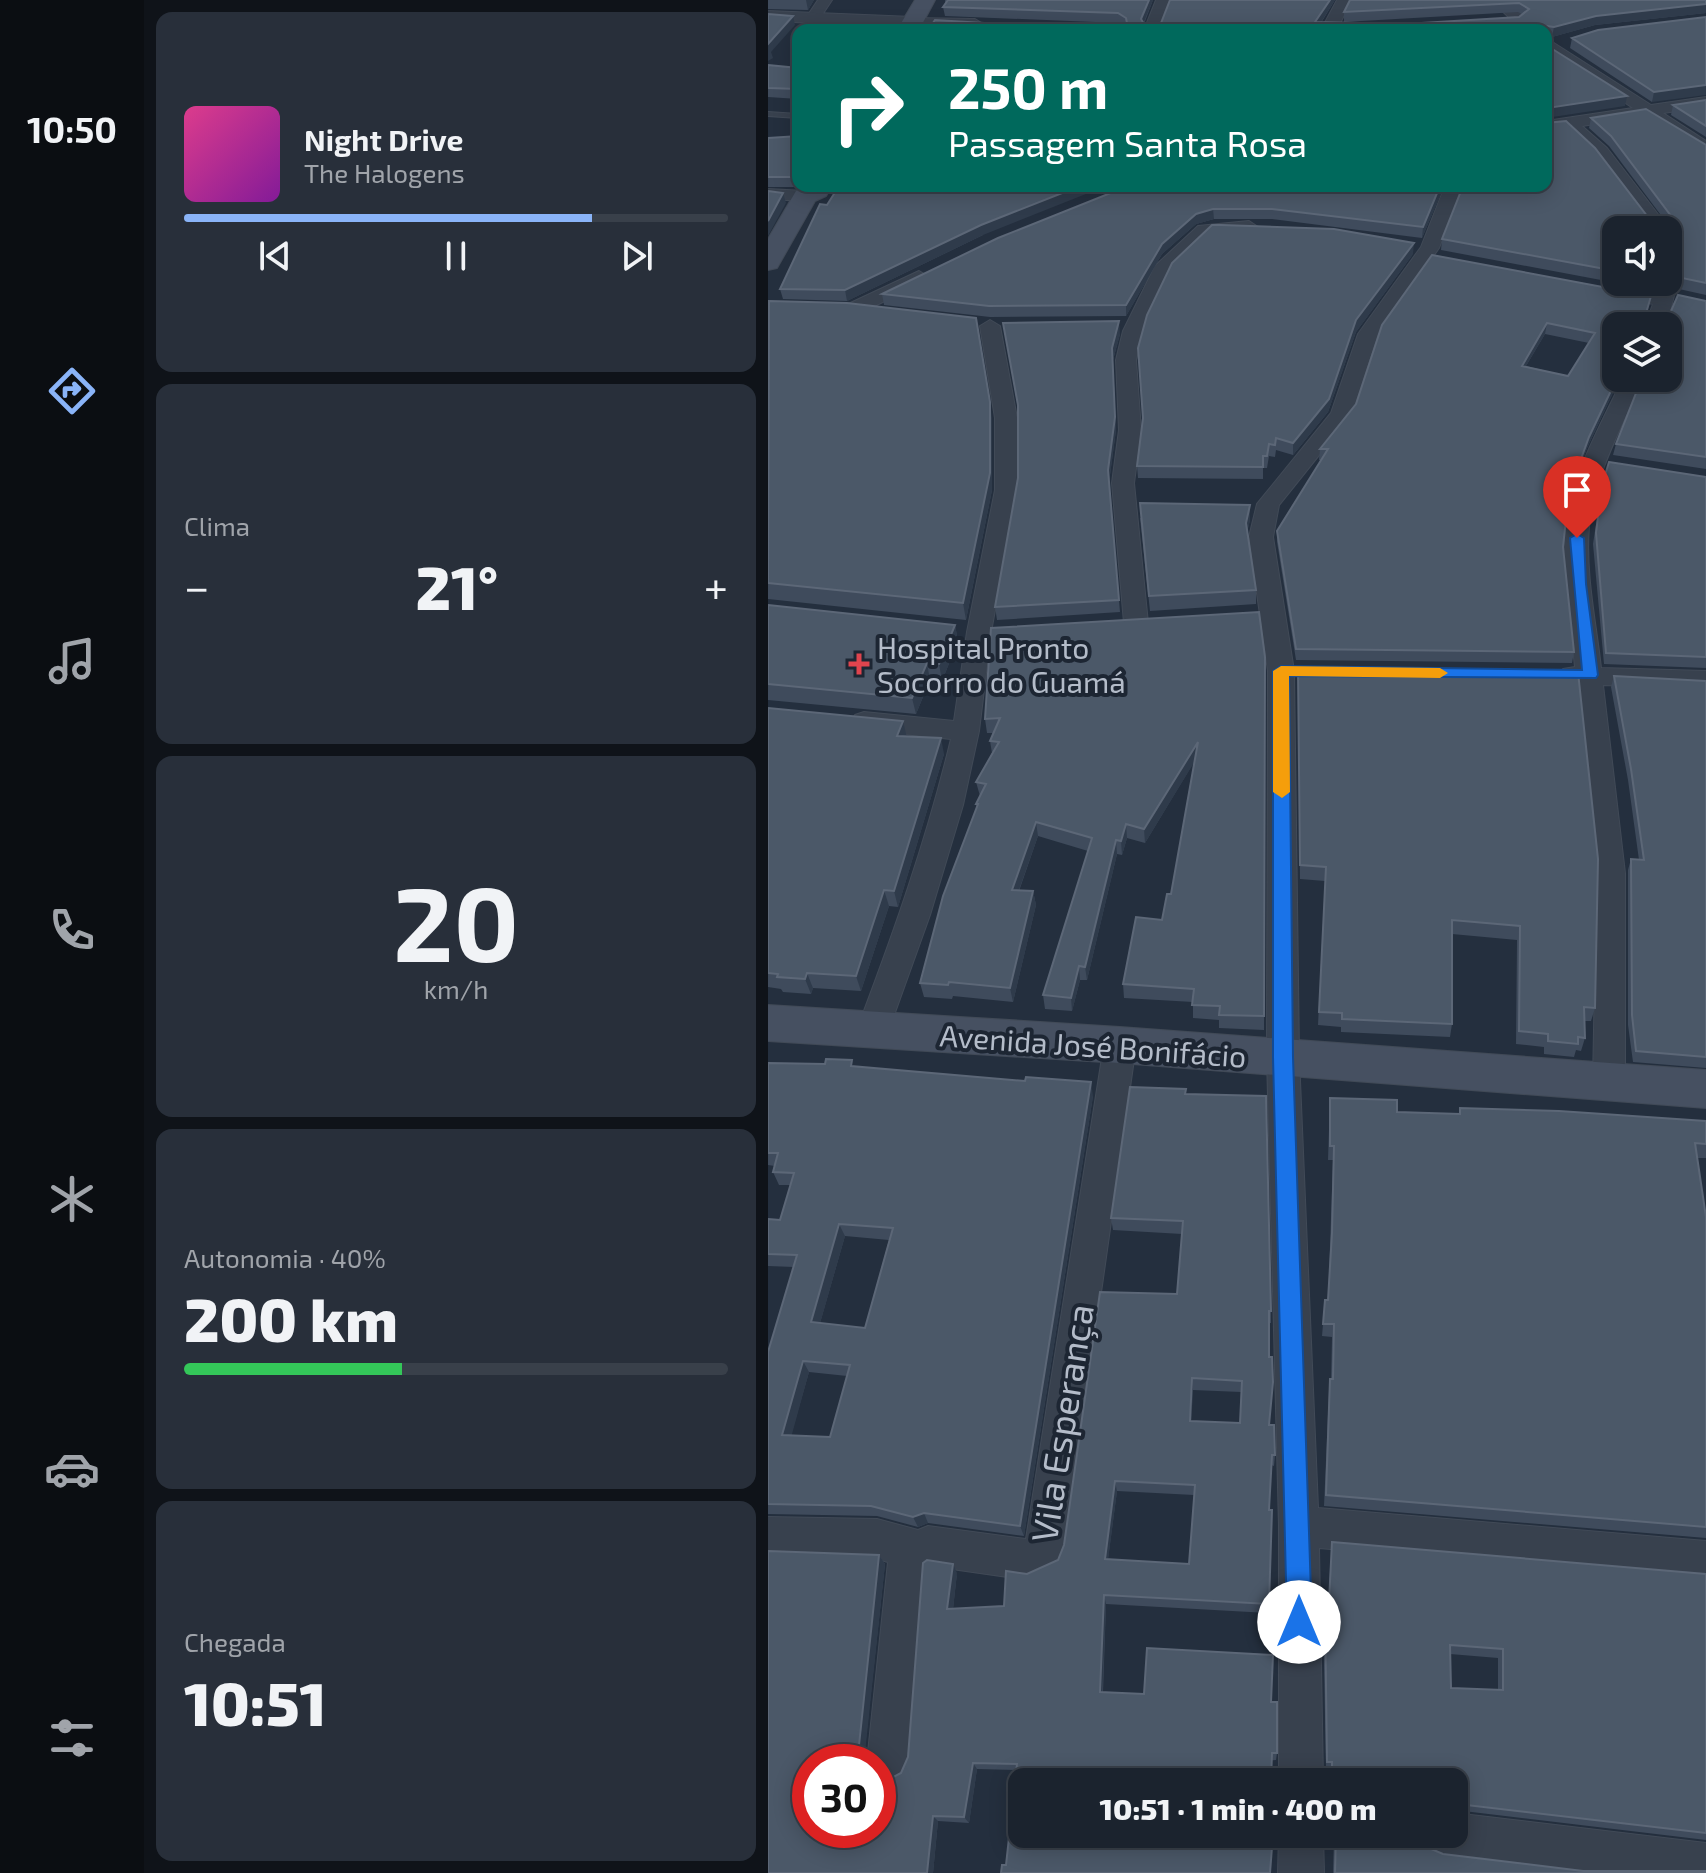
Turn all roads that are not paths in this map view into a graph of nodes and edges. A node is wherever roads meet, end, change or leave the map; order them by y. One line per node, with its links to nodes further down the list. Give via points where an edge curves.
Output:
1 (825, 0): 7 (street)
2 (925, 0): 11 (main road)
3 (1163, 0): 12 (street)
4 (1344, 0): 13 (street)
5 (1498, 0): 8 (street)
6 (768, 16): 7 (street)
7 (813, 18): 10 (street)
8 (1518, 19): 9 (street); 14 (street)
9 (1493, 20)
10 (886, 24)
11 (911, 24)
12 (1154, 24)
13 (1330, 24)
14 (1524, 24)
15 (1575, 38): 16 (street)
16 (1552, 44)
17 (1552, 48): 19 (street)
18 (1706, 102): 19 (street)
19 (1648, 109): 22 (street); 24 (street)
20 (768, 114): 21 (lane)
21 (792, 116)
22 (1569, 123): 23 (street); 29 (street, via 1601,152)
23 (1552, 125)
24 (1706, 149)
25 (798, 192): 28 (street)
26 (812, 192): 33 (main road)
27 (1452, 192): 32 (street)
28 (768, 194)
29 (1649, 216)
30 (1275, 229): 48 (street, via 1205,230 1162,270 1127,325 1130,430 1123,483)
31 (1404, 243): 32 (street)
32 (1431, 254): 45 (street, via 1368,334 1341,414 1268,504 1261,537)
33 (768, 262)
34 (942, 266): 38 (street)
35 (1592, 286): 36 (street)
36 (1671, 297): 39 (street)
37 (830, 309): 38 (street)
38 (851, 310): 40 (street)
39 (1663, 312)
40 (887, 313)
41 (989, 325): 52 (street, via 1006,418 1007,466)
42 (1627, 392): 43 (street)
43 (1596, 462): 44 (street); 54 (street, via 1577,538)
44 (1625, 467)
45 (1271, 614): 46 (street); 61 (street, via 1297,671)
46 (1241, 616)
47 (1166, 621): 48 (street)
48 (1136, 623): 49 (street)
49 (1105, 625)
50 (949, 629): 52 (street)
51 (1010, 630): 52 (street)
52 (979, 632): 57 (street)
53 (1544, 674): 54 (street)
54 (1591, 675): 55 (street); 62 (street, via 1611,873)
55 (1706, 680)
56 (844, 719): 57 (street)
57 (966, 731): 59 (street, via 915,915)
58 (768, 1023): 59 (main road, Avenida José Bonifácio)
59 (872, 1032): 60 (main road, Avenida José Bonifácio)
60 (1120, 1045): 61 (main road, Avenida José Bonifácio); 66 (street, Vila Esperança, via 1044,1554 1029,1560 928,1546)
61 (1283, 1057): 62 (main road, Avenida José Bonifácio); 64 (street)
62 (1609, 1082): 63 (main road, Avenida José Bonifácio)
63 (1706, 1089)
64 (1299, 1526): 67 (street); 69 (street)
65 (768, 1537): 66 (street, via 877,1539)
66 (917, 1550): 68 (street, via 905,1569)
67 (1706, 1561)
68 (891, 1744)
69 (1301, 1768)
70 (1468, 1837): 72 (street)
71 (1301, 1848): 73 (street)
72 (1706, 1866)
73 (1301, 1873)

